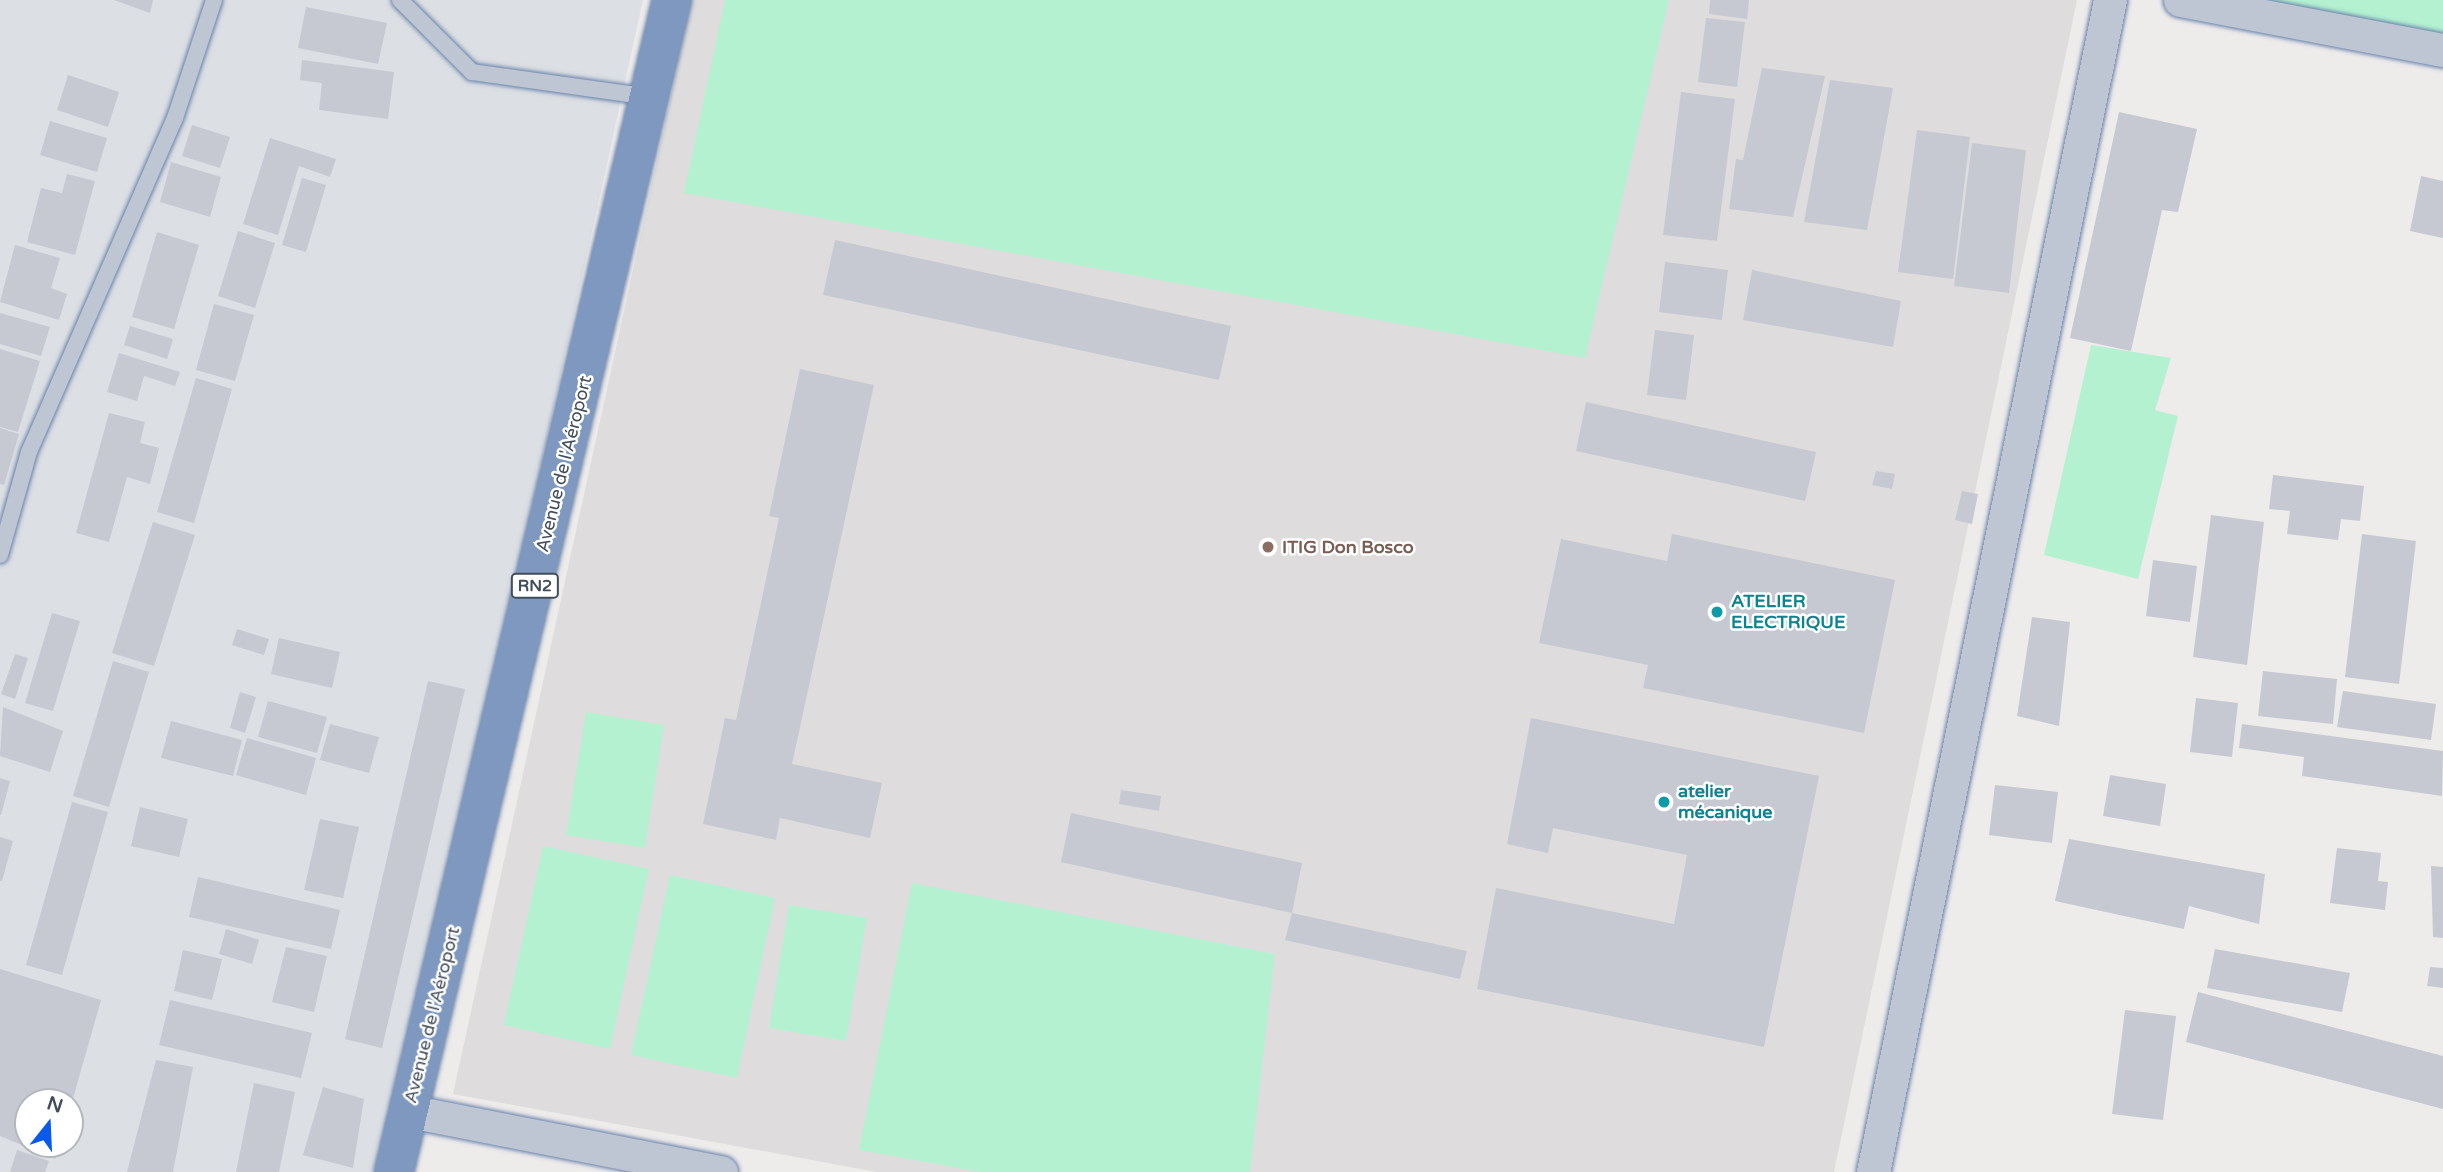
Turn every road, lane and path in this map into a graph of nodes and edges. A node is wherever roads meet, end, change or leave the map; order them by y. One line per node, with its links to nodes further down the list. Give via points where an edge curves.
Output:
1 (214, 0): 8 (lane, via 176,118 29,453)
2 (400, 0): 7 (lane, via 472,72)
3 (671, 0): 7 (highway, Avenue de l'Aéroport / RN2)
4 (2110, 0): 12 (street)
5 (2180, 0): 6 (street)
6 (2443, 50)
7 (650, 98): 9 (highway, Avenue de l'Aéroport / RN2)
8 (0, 555)
9 (409, 1111): 10 (highway, Avenue de l'Aéroport / RN2); 11 (street)
10 (394, 1172)
11 (721, 1172)
12 (1873, 1172)

